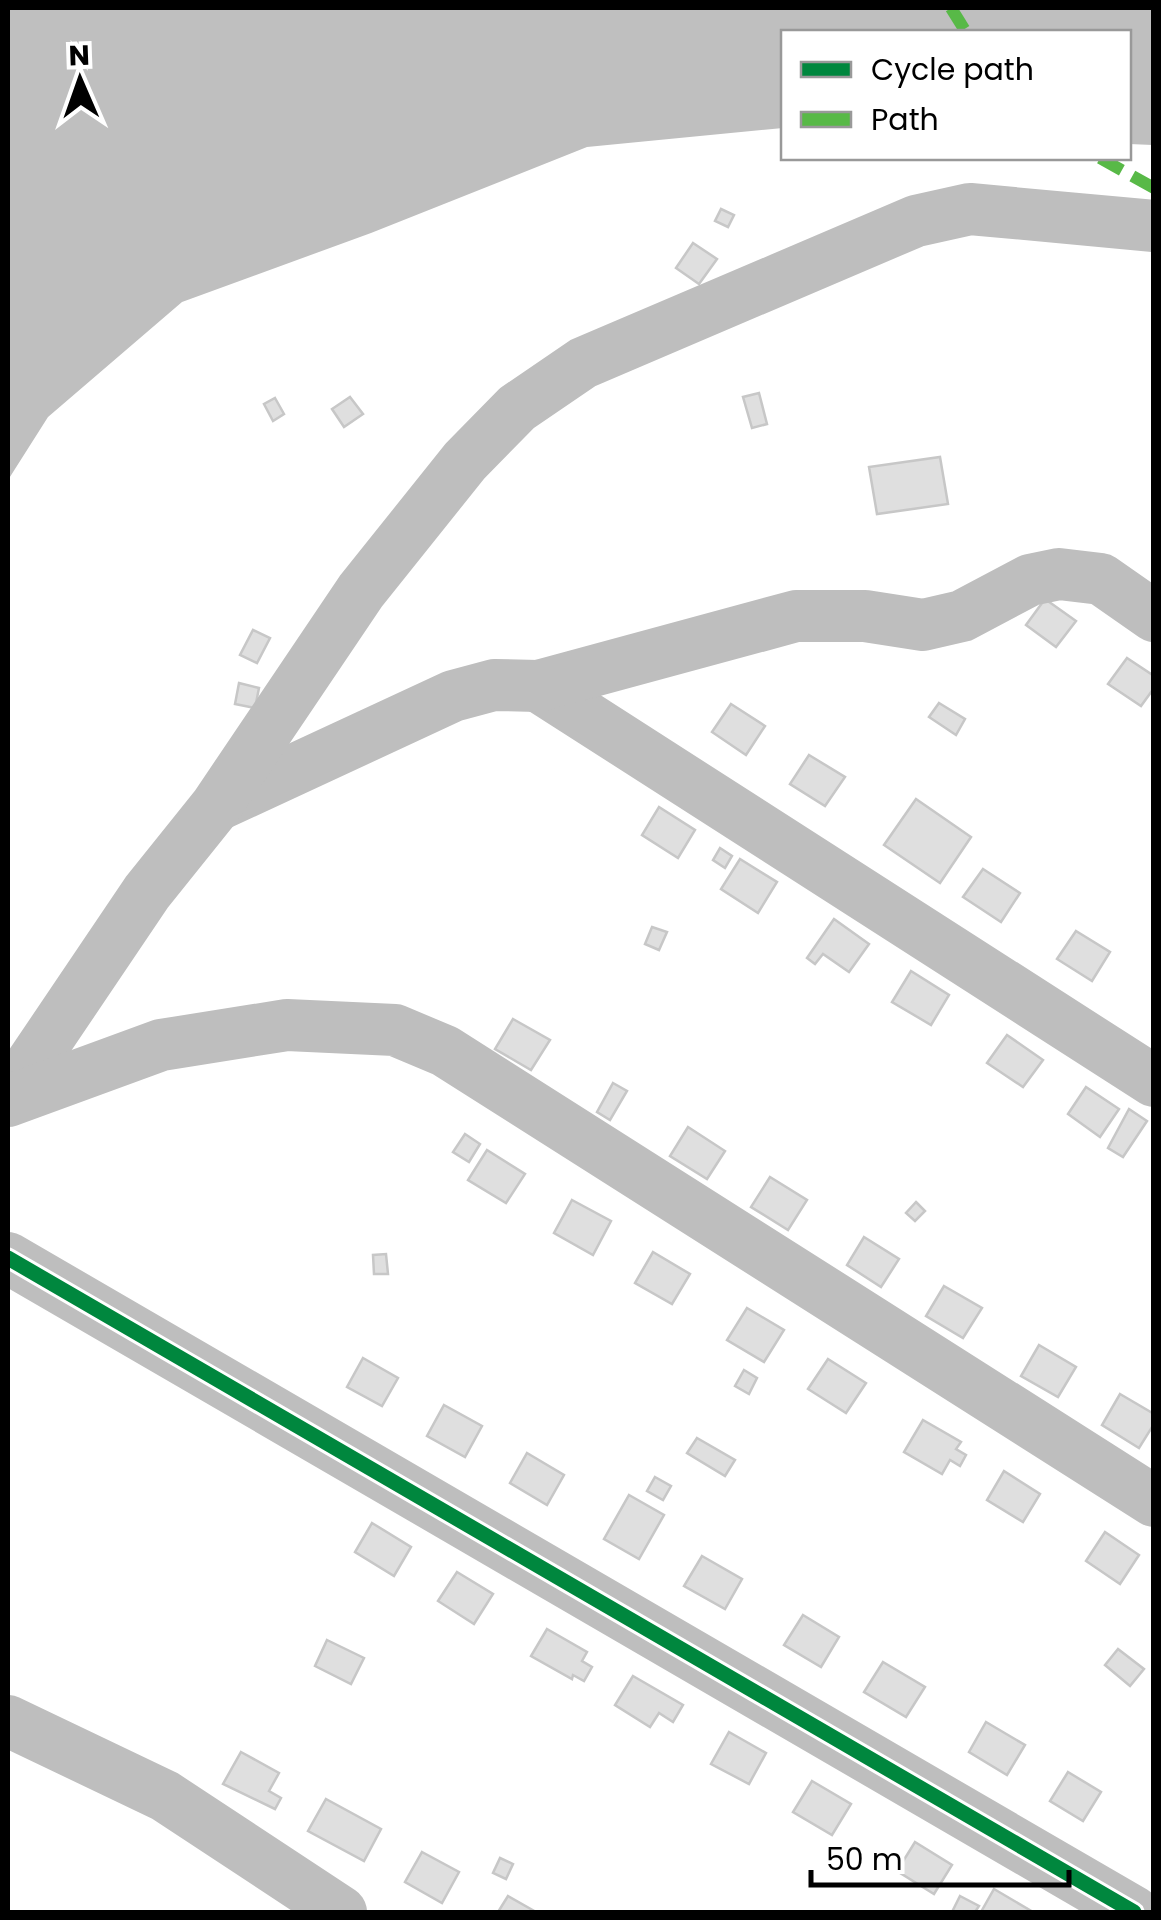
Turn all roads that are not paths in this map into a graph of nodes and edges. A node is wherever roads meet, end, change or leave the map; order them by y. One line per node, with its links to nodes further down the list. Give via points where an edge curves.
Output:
1 (1154, 226): 4 (street, via 970,209 916,220 582,363 517,408 465,461 361,591)
2 (1154, 616): 3 (street, via 1101,579 1059,574 1030,580 962,616 923,625 796,616)
3 (538, 686): 4 (street, via 494,684 453,696); 5 (street)
4 (216, 806): 6 (street, via 147,892)
5 (1154, 1081)
6 (8, 1099): 8 (street, via 160,1046 228,1033 287,1025 395,1030 445,1051)
7 (8, 1258): 11 (street)
8 (1154, 1502)
9 (8, 1721): 10 (street, via 165,1796)
10 (341, 1912)
11 (1134, 1912)

